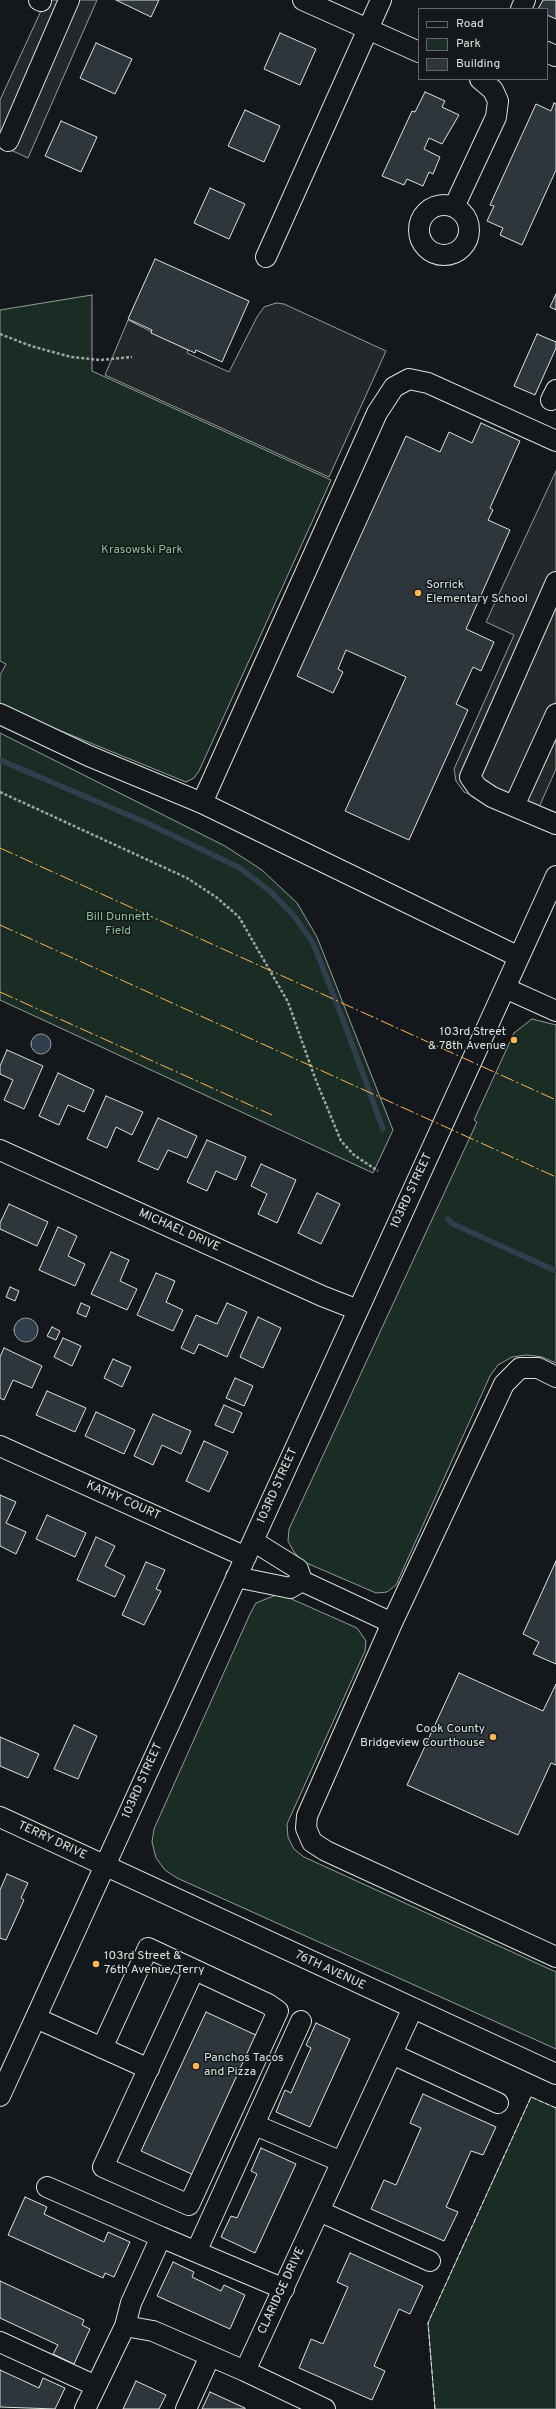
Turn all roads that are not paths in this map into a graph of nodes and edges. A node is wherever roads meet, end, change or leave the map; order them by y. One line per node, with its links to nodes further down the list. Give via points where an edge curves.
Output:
1 (69, 0): 7 (street)
2 (303, 0): 4 (street)
3 (381, 0): 4 (street)
4 (367, 30): 5 (street); 9 (street)
5 (418, 52)
6 (481, 80): 8 (street, via 493,90 498,101 496,117)
7 (8, 141)
8 (454, 207)
9 (266, 257)
10 (556, 441): 14 (street, via 440,387 409,379 394,387 377,413)
11 (556, 582): 15 (street, via 470,777 477,787)
12 (0, 714): 14 (street, via 89,756)
13 (556, 714): 15 (street)
14 (202, 803): 18 (street)
15 (514, 806): 16 (street)
16 (556, 824)
17 (556, 876): 18 (street, 103RD STREET)
18 (519, 957): 19 (street, 103RD STREET)
19 (505, 988): 20 (street); 22 (street, 103RD STREET)
20 (556, 1012)
21 (0, 1150): 22 (street, MICHAEL DRIVE)
22 (358, 1310): 25 (street, 103RD STREET)
23 (556, 1377): 28 (street, via 538,1368 520,1368 504,1384)
24 (0, 1446): 25 (street, KATHY COURT)
25 (249, 1549): 26 (street, 103RD STREET); 27 (street, KATHY COURT, via 298,1569)
26 (236, 1577): 27 (street, via 290,1588); 30 (street, 103RD STREET)
27 (302, 1581): 28 (street)
28 (392, 1623): 31 (street, via 307,1816 306,1828 312,1842 326,1852)
29 (0, 1817): 30 (street, TERRY DRIVE)
30 (105, 1865): 33 (street, 76TH AVENUE); 34 (street, 103RD STREET)
31 (556, 1956)
32 (194, 1970): 36 (street, via 148,1948); 38 (street); 38 (street, via 278,2011 190,2205 103,2167)
33 (412, 2010): 37 (street, CLARIDGE DRIVE); 39 (street, 76TH AVENUE)
34 (36, 2018): 36 (street); 40 (street, 103RD STREET)
35 (301, 2021): 42 (street)
36 (102, 2048): 38 (street)
37 (392, 2054): 41 (street); 43 (street, CLARIDGE DRIVE)
38 (149, 2069)
39 (556, 2074)
40 (0, 2096)
41 (498, 2103)
42 (254, 2125): 43 (street); 47 (street)
43 (342, 2162): 45 (street, CLARIDGE DRIVE)
44 (47, 2187): 46 (street)
45 (319, 2211): 48 (street); 49 (street, CLARIDGE DRIVE)
46 (161, 2237): 47 (street); 50 (street, via 131,2303)
47 (196, 2252): 49 (street)
48 (430, 2261)
49 (284, 2289): 53 (street, CLARIDGE DRIVE)
50 (125, 2326): 52 (street, via 153,2331); 54 (street)
51 (0, 2342): 54 (street)
52 (210, 2356): 53 (street); 56 (street)
53 (245, 2371): 57 (street)
54 (96, 2386): 55 (street)
55 (85, 2409)
56 (186, 2409)
57 (325, 2409)

